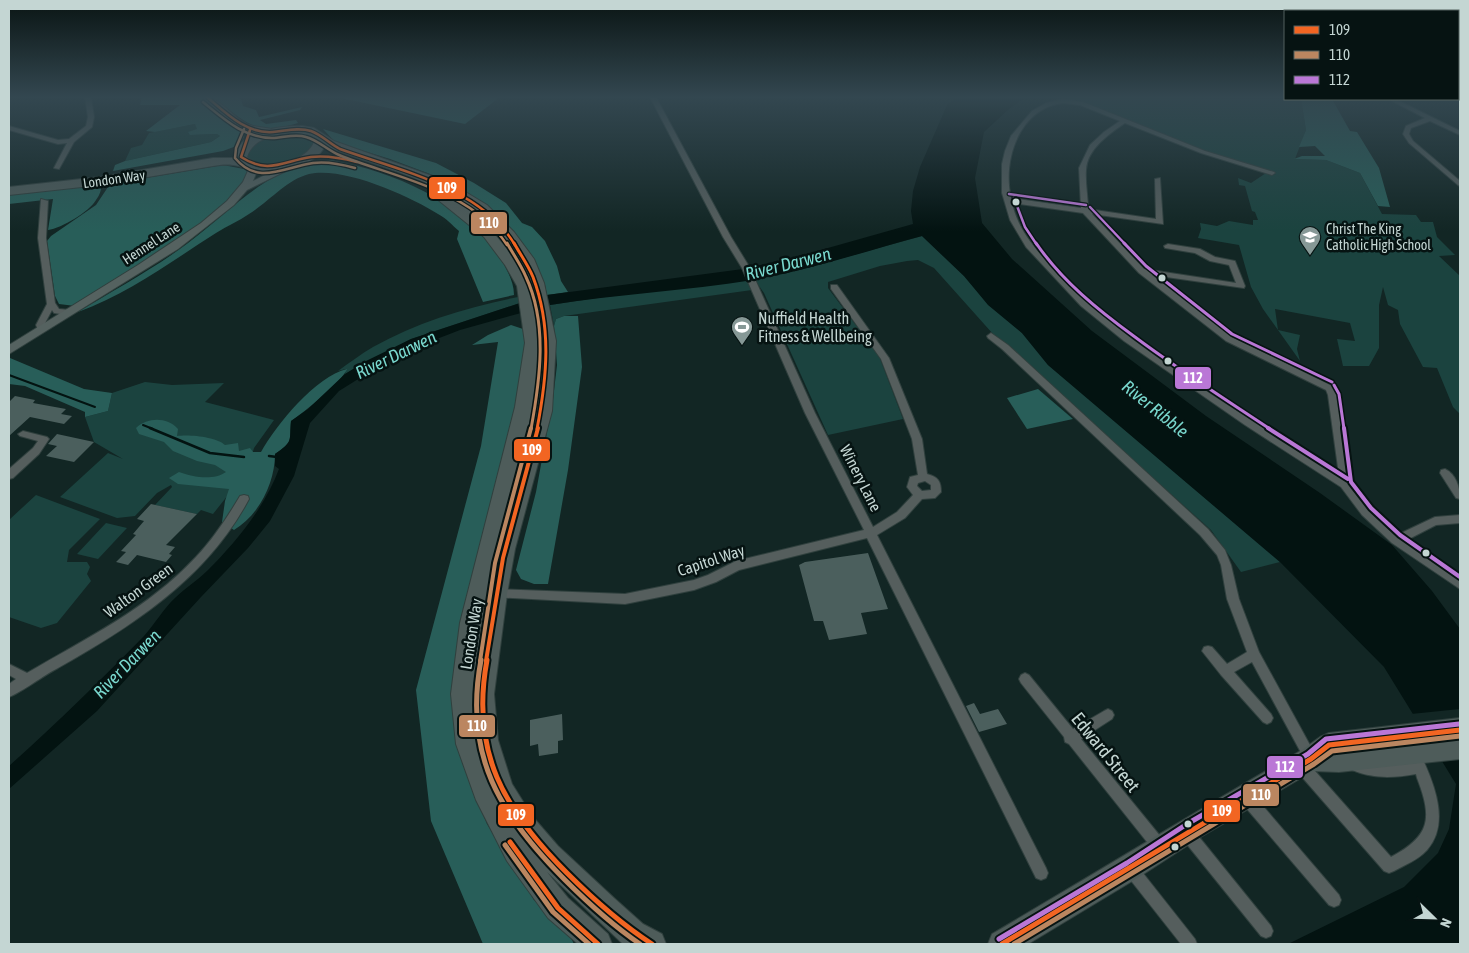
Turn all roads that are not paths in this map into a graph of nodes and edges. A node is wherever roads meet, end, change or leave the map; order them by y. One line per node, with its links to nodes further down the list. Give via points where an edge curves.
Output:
1 (71, 141): 14 (street)
2 (247, 141): 11 (main road)
3 (252, 141): 11 (highway, London Way)
4 (321, 141): 12 (highway, via 319,149)
5 (326, 141): 26 (highway, London Way, via 444,185 482,208 527,259)
6 (677, 141): 43 (street, Winery Lane, via 747,269 810,413)
7 (1011, 141): 21 (street, via 1004,169)
8 (1097, 141): 23 (street, via 1082,168)
9 (1176, 141): 15 (street)
10 (1412, 141): 17 (street)
11 (246, 145): 13 (highway, via 240,157); 18 (highway, London Way, via 221,154 140,170)
12 (301, 160): 13 (highway, London Way, via 274,167); 19 (main road, Hennel Lane); 26 (highway, London Way, via 323,156 347,159 411,180 435,193 489,234)
13 (251, 165): 19 (main road, Hennel Lane, via 254,174); 20 (highway, London Way, via 213,162 100,181)
14 (57, 168)
15 (1272, 173)
16 (1158, 179): 23 (street, via 1160,222)
17 (1460, 184)
18 (9, 185)
19 (245, 189): 29 (main road, Hennel Lane, via 190,236)
20 (9, 191)
21 (1008, 200): 23 (street); 38 (street, via 1026,242 1062,285 1091,312 1182,379)
22 (44, 201): 28 (street, via 42,238)
23 (1085, 211): 25 (street)
24 (1168, 246): 25 (street, via 1197,251 1212,260 1232,263 1241,286)
25 (1142, 271): 38 (street, via 1229,340 1328,388 1333,396)
26 (531, 285): 32 (highway, London Way)
27 (834, 287): 37 (street, Capitol Way, via 886,358 917,439)
28 (51, 304): 29 (street, via 58,311); 30 (street)
29 (67, 312): 30 (main road, Hennel Lane)
30 (41, 328): 33 (main road, Hennel Lane)
31 (990, 336): 48 (street, via 1204,532 1226,565 1233,599)
32 (541, 342): 46 (highway, London Way, via 542,411 505,549)
33 (9, 350)
34 (23, 434): 36 (street, via 44,439 36,451)
35 (1445, 472): 40 (street)
36 (9, 475)
37 (923, 477): 39 (street, Capitol Way, via 912,483); 39 (street, Capitol Way, via 934,481 937,490 929,496)
38 (1344, 484): 44 (street, via 1366,512)
39 (919, 495): 43 (street, Capitol Way, via 900,516)
40 (1460, 495)
41 (244, 499): 51 (street, Walton Green, via 224,531 191,571 162,597 98,639)
42 (1460, 519): 44 (street, via 1436,521)
43 (871, 533): 46 (street, Capitol Way, via 736,566 694,585 648,595 625,598); 65 (street, Winery Lane)
44 (1396, 540): 45 (street)
45 (1460, 584)
46 (487, 592): 68 (highway, London Way, via 467,647 462,694 468,744 485,791 516,852 558,908); 69 (highway, London Way, via 482,694 486,740 501,790 523,825 549,855 633,934)
47 (1208, 651): 50 (street)
48 (1254, 654): 50 (street); 60 (street)
49 (9, 669): 51 (street)
50 (1225, 671): 55 (street)
51 (26, 679): 53 (street, Walton Green)
52 (1025, 679): 57 (street, Edward Street)
53 (9, 691)
54 (1108, 715): 57 (street)
55 (1267, 718)
56 (1460, 730): 59 (highway)
57 (1070, 738): 63 (street, Edward Street)
58 (1460, 747): 59 (highway)
59 (1425, 750): 60 (highway); 60 (highway, via 1329,746); 60 (street, via 1430,829 1423,844 1389,866)
60 (1305, 761): 61 (highway)
61 (1245, 796): 62 (highway); 66 (street)
62 (1186, 832): 63 (highway); 67 (street)
63 (1160, 847): 64 (highway)
64 (1130, 868): 70 (highway); 71 (street)
65 (1041, 873)
66 (1334, 900)
67 (1266, 931)
68 (598, 944)
69 (652, 944)
70 (1002, 944)
71 (1190, 944)

